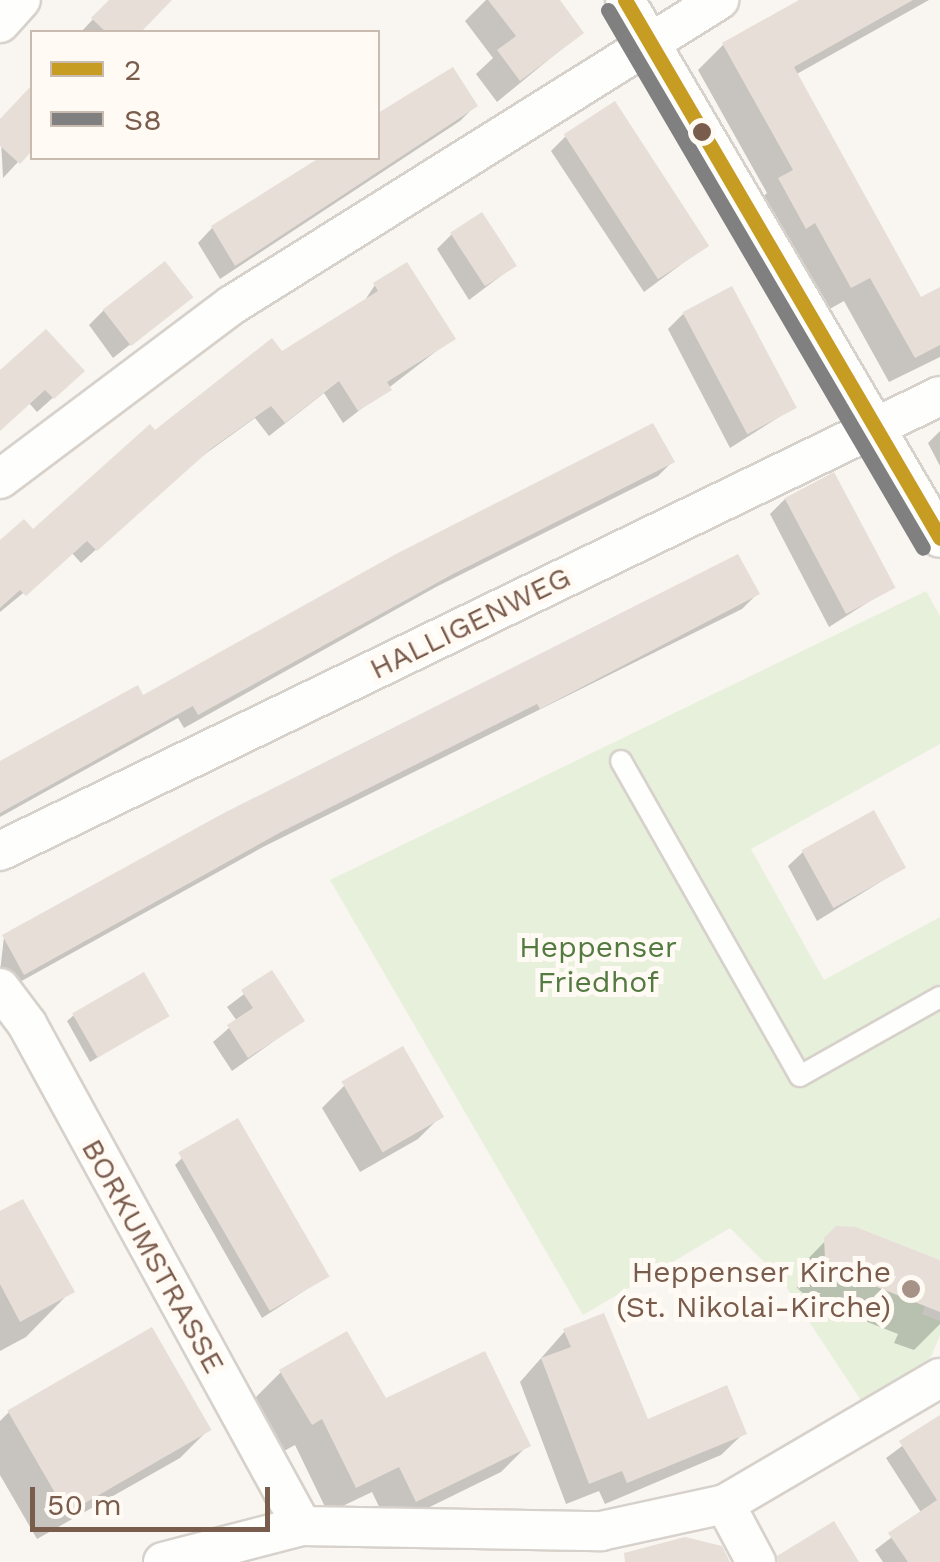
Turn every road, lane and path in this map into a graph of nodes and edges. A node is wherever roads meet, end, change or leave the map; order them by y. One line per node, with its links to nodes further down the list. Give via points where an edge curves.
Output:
1 (21, 0): 4 (street)
2 (625, 0): 5 (street)
3 (719, 0): 5 (street)
4 (0, 23)
5 (650, 40): 7 (street); 8 (street, via 232,306)
6 (940, 396): 7 (street, HALLIGENWEG)
7 (879, 425): 9 (street); 11 (street, HALLIGENWEG)
8 (0, 479)
9 (940, 538)
10 (621, 760): 13 (lane, via 800,1076)
11 (0, 851)
12 (0, 988): 16 (street, BORKUMSTRASSE, via 27,1024)
13 (940, 996)
14 (940, 1378): 15 (street)
15 (725, 1504): 16 (street, via 601,1531); 18 (street)
16 (302, 1526): 17 (street)
17 (169, 1561)
18 (756, 1562)

